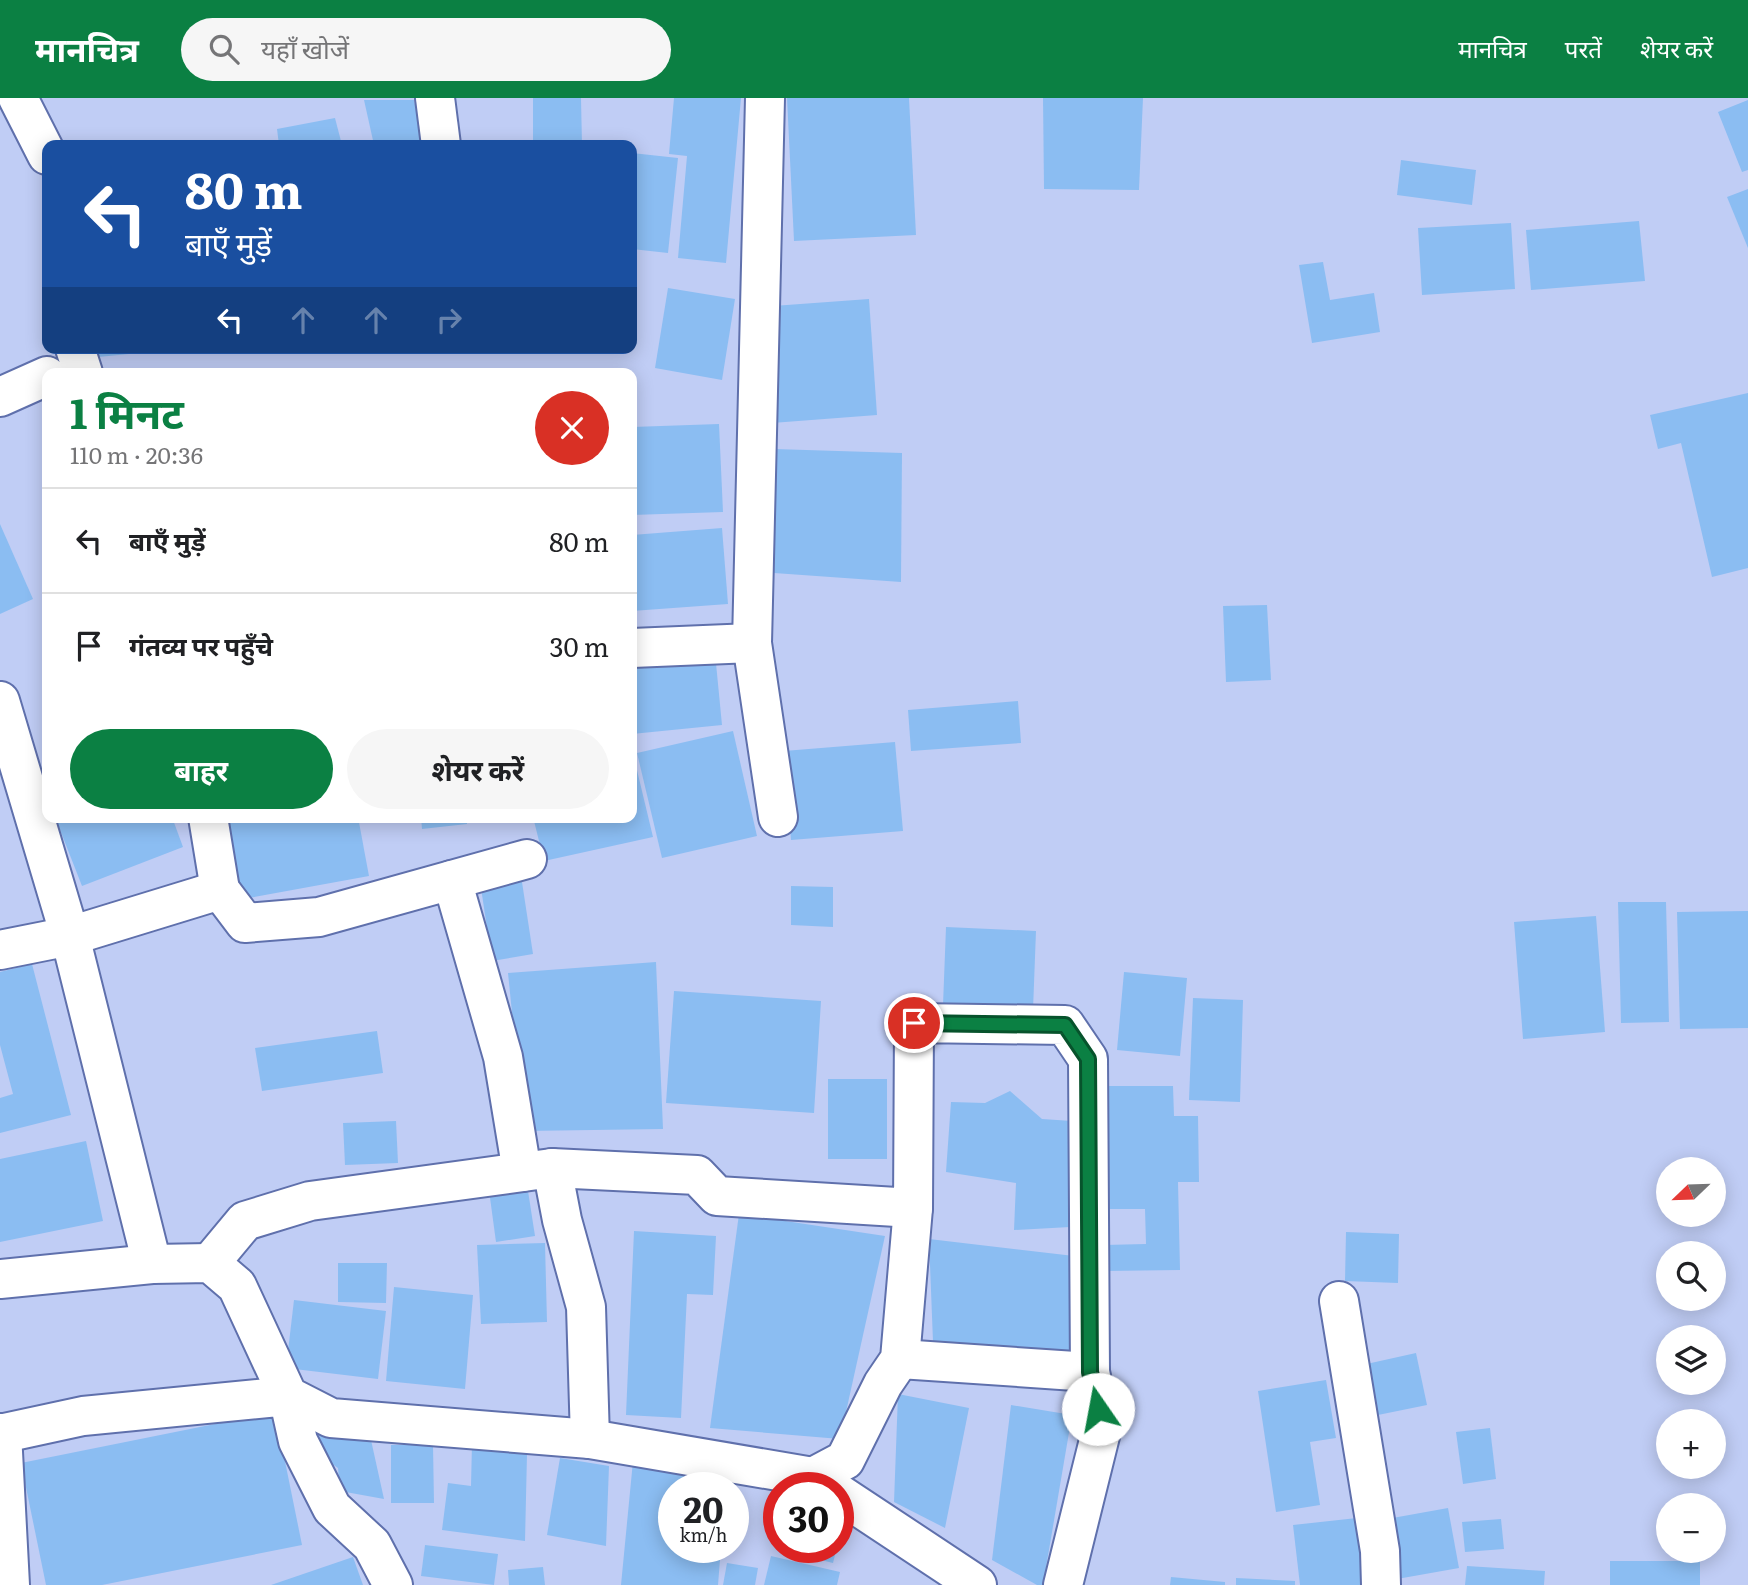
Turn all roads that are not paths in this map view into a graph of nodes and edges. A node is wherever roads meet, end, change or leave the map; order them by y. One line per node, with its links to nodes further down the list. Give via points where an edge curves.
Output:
1 (18, 98): 5 (street)
2 (435, 98): 4 (street)
3 (765, 98): 8 (street)
4 (441, 140)
5 (42, 145)
6 (42, 378): 7 (street)
7 (0, 397)
8 (752, 643): 9 (street); 11 (street)
9 (637, 648)
10 (0, 701): 16 (street)
11 (778, 817)
12 (209, 823): 15 (street)
13 (527, 859): 14 (street)
14 (452, 880): 15 (street, via 319,917 245,923); 18 (street)
15 (220, 890): 16 (street)
16 (70, 936): 17 (street); 21 (street)
17 (0, 950)
18 (537, 1170): 19 (street, via 697,1175 717,1196); 20 (street, via 310,1201 245,1221); 28 (street, via 562,1220 586,1307)
19 (913, 1208): 24 (street); 25 (street, via 914,1023 1065,1025 1088,1059)
20 (210, 1263): 21 (street); 26 (street, via 237,1286)
21 (152, 1264): 22 (street)
22 (0, 1279)
23 (1339, 1301): 36 (street, via 1380,1551)
24 (900, 1359): 25 (street); 29 (street)
25 (1090, 1372): 35 (street, via 1102,1428)
26 (288, 1396): 27 (street, via 83,1416); 28 (street, via 331,1418); 33 (street, via 298,1441 332,1508 372,1545)
27 (1, 1434): 32 (street)
28 (590, 1439): 30 (street)
29 (837, 1472)
30 (763, 1473)
31 (854, 1504): 34 (street)
32 (10, 1585)
33 (393, 1585)
34 (977, 1585)
35 (1063, 1585)
36 (1381, 1585)

